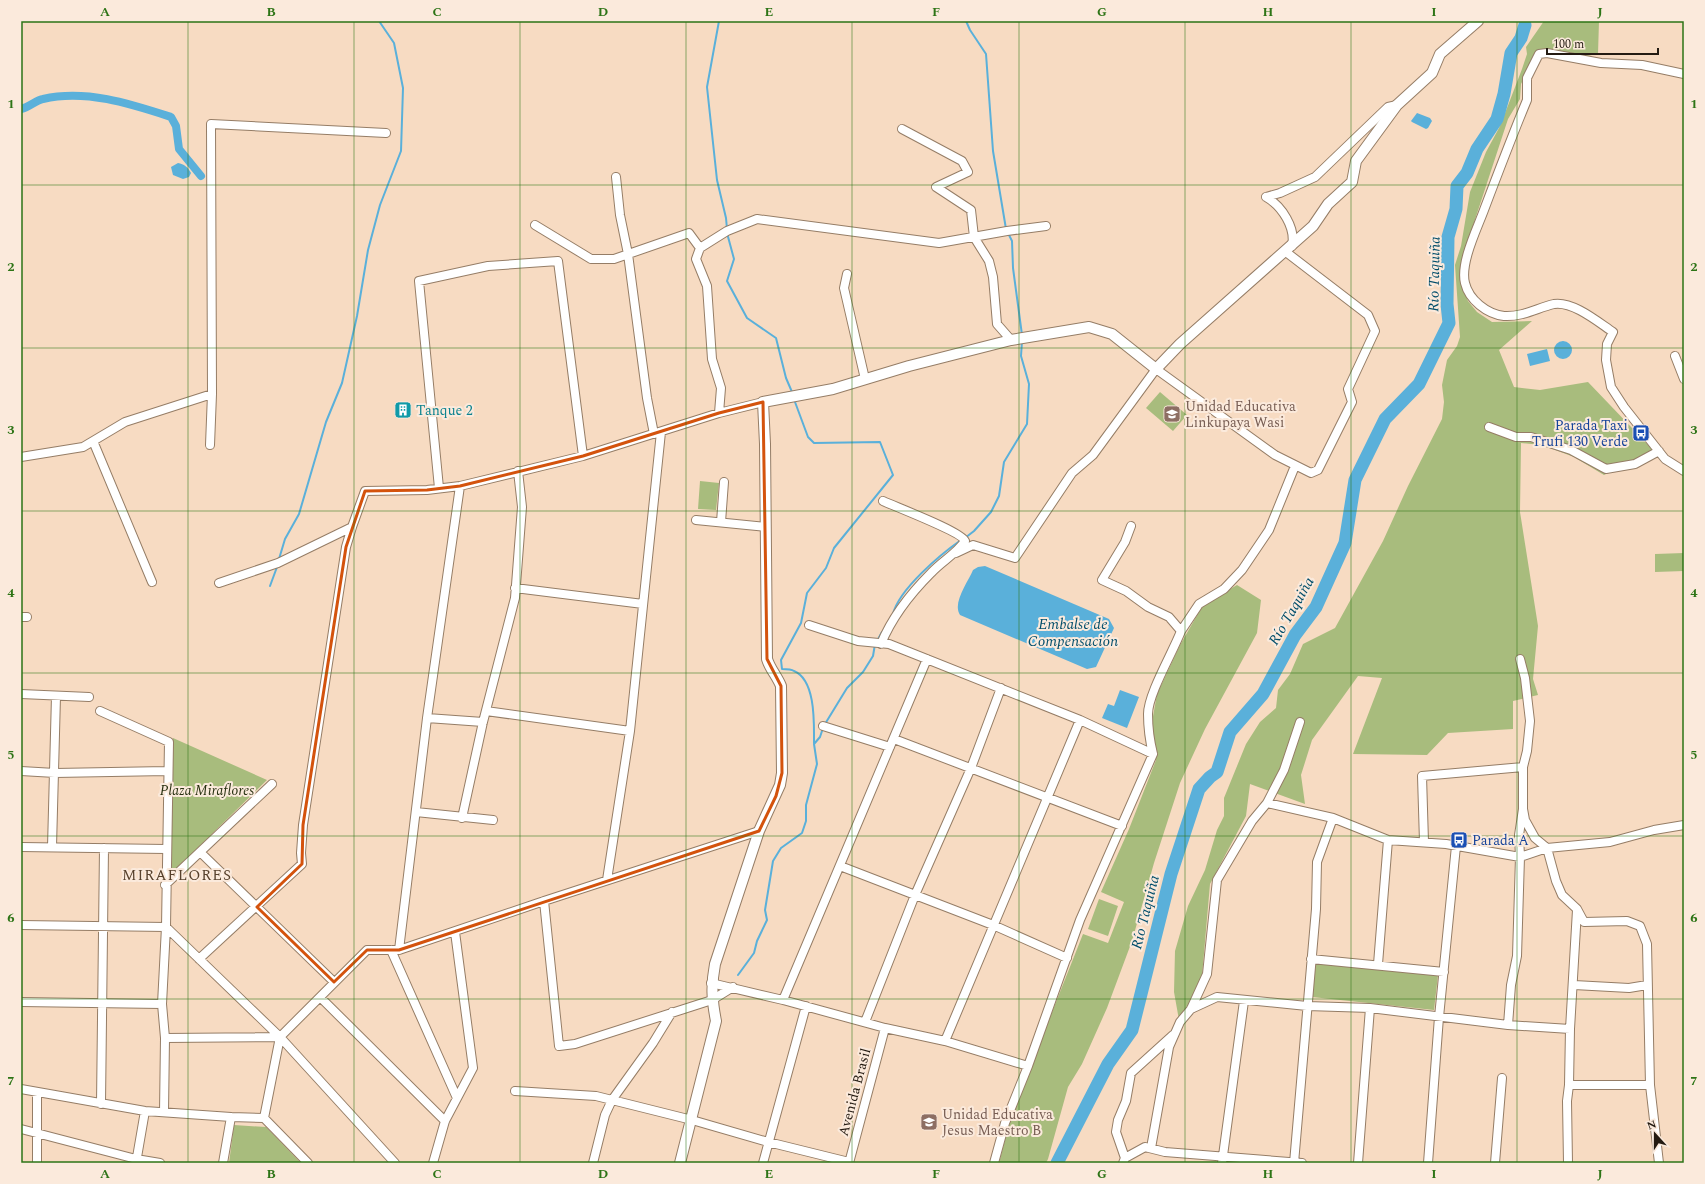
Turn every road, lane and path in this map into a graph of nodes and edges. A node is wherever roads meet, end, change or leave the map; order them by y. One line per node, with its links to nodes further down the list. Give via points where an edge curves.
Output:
1 (1478, 21): 3 (street, via 1440,54 1432,74)
2 (1684, 74): 26 (street, via 1642,65 1602,63 1547,53 1539,54 1527,78 1527,100 1468,254 1464,282 1470,296 1481,306 1502,316 1518,316 1556,304 1588,313 1613,332 1607,344 1606,360 1611,387)
3 (1397, 104): 11 (street, via 1356,161 1352,182 1328,204 1313,226); 11 (street, via 1388,107 1315,177 1266,197 1292,228)
4 (902, 129): 9 (street, via 962,160 968,172 936,187 971,210)
5 (386, 133): 19 (street, via 211,124)
6 (616, 177): 12 (street)
7 (535, 225): 12 (street, via 591,259 614,259)
8 (1046, 226): 9 (street)
9 (974, 237): 10 (street, via 939,242 757,219 727,231); 14 (street, via 990,266 993,277 997,324)
10 (700, 248): 12 (street, via 690,233); 21 (street, via 696,259 707,286 712,359 721,388)
11 (1289, 249): 16 (street, via 1180,344); 29 (street, via 1368,315 1375,331 1348,389 1352,402 1318,470 1311,473)
12 (628, 254): 23 (street, via 647,398)
13 (847, 274): 17 (street, via 844,288)
14 (1011, 340): 16 (street, via 1089,327 1112,334); 17 (street)
15 (1675, 356): 18 (street)
16 (1156, 369): 29 (street, via 1275,455); 41 (street, via 1093,455 1072,473 1015,558 973,545)
17 (865, 379): 20 (street, via 833,389)
18 (1684, 379)
19 (212, 394): 24 (street, via 125,422); 25 (street)
20 (763, 402): 21 (street); 40 (street)
21 (719, 412): 23 (street)
22 (1489, 427): 26 (street, via 1516,437 1531,437 1571,450 1606,469 1635,464)
23 (658, 433): 27 (street); 45 (street, via 657,490)
24 (94, 441): 28 (street, via 83,447); 42 (street)
25 (210, 444)
26 (1659, 451): 31 (street, via 1665,459)
27 (583, 456): 30 (street); 34 (street, via 558,261 481,267 419,281)
28 (21, 457)
29 (1295, 466): 47 (street, via 1270,530 1242,570 1224,589 1199,604)
30 (518, 471): 33 (street); 44 (street, via 522,507)
31 (1684, 471)
32 (724, 482): 37 (street)
33 (460, 486): 34 (street); 57 (street)
34 (439, 488): 39 (street, via 365,491)
35 (883, 501): 41 (street, via 961,535 966,541)
36 (696, 520): 37 (street)
37 (721, 522): 40 (street)
38 (1131, 526): 47 (street, via 1125,542 1102,580 1169,617)
39 (352, 527): 43 (street, via 278,564); 96 (street, via 346,547 302,825 302,864)
40 (766, 527): 80 (street, via 766,659 781,686 782,773 776,796)
41 (956, 553): 48 (street, via 932,572 911,595 886,631)
42 (152, 582)
43 (219, 583)
44 (515, 588): 45 (street); 56 (street, via 515,598)
45 (643, 604): 62 (street)
46 (809, 624): 48 (street, via 858,641)
47 (1181, 631): 64 (street, via 1151,699 1148,713)
48 (881, 644): 49 (street, via 889,644)
49 (926, 659): 51 (street); 63 (street)
50 (1520, 659): 65 (street, via 1530,721)
51 (1001, 688): 58 (street); 66 (street)
52 (21, 694): 53 (street)
53 (56, 696): 54 (street); 69 (street)
54 (89, 697)
55 (100, 711): 68 (street, via 169,742)
56 (486, 711): 59 (street); 62 (street)
57 (427, 718): 59 (street); 74 (street)
58 (1080, 720): 64 (street); 71 (street)
59 (483, 722): 75 (street)
60 (1300, 722): 72 (street, via 1284,770)
61 (823, 726): 63 (street)
62 (630, 731): 92 (street)
63 (892, 743): 66 (street); 91 (street)
64 (1153, 754): 79 (street)
65 (1523, 766): 73 (street); 82 (street, via 1422,776)
66 (971, 768): 71 (street); 94 (street)
67 (21, 771): 69 (street)
68 (167, 771): 69 (street); 88 (street)
69 (55, 773): 85 (street)
70 (272, 784): 89 (street)
71 (1046, 797): 79 (street); 99 (street)
72 (1267, 803): 76 (street); 124 (street, via 1252,821 1217,880 1207,974)
73 (1524, 809): 87 (street, via 1525,820 1535,838); 90 (street, via 1519,835)
74 (416, 812): 75 (street); 103 (street)
75 (462, 818): 77 (street)
76 (1333, 818): 81 (street); 106 (street, via 1317,862)
77 (493, 820)
78 (1684, 825): 87 (street, via 1610,842)
79 (1122, 826): 104 (street, via 1080,920)
80 (759, 831): 92 (street); 110 (street)
81 (1388, 840): 82 (street); 107 (street)
82 (1424, 842): 83 (street)
83 (1456, 846): 90 (street); 108 (street)
84 (21, 847): 85 (street)
85 (52, 847): 86 (street)
86 (104, 848): 88 (street); 100 (street)
87 (1546, 848): 90 (street); 97 (street, via 1562,895)
88 (166, 849): 93 (street)
89 (200, 852): 93 (street); 96 (street)
90 (1520, 857): 128 (street, via 1517,956 1511,985)
91 (840, 866): 94 (street); 116 (street)
92 (607, 880): 95 (street)
93 (165, 885): 101 (street)
94 (916, 895): 99 (street); 127 (street)
95 (544, 901): 102 (street); 125 (street, via 559,1046 575,1044)
96 (257, 907): 105 (street); 109 (street)
97 (1577, 910): 111 (street); 112 (street, via 1584,922 1627,921 1640,926 1647,944)
98 (21, 925): 100 (street)
99 (993, 925): 104 (street); 134 (street)
100 (104, 927): 101 (street); 119 (street)
101 (166, 927): 105 (street); 120 (street)
102 (455, 932): 103 (street); 142 (street, via 472,1068)
103 (395, 950): 109 (street, via 367,950); 142 (street)
104 (1067, 958): 135 (street)
105 (199, 959): 132 (street)
106 (1311, 959): 107 (street); 122 (street)
107 (1378, 964): 108 (street)
108 (1444, 972): 126 (street)
109 (334, 982): 114 (street)
110 (712, 983): 113 (street); 115 (street)
111 (1574, 984): 112 (street, via 1629,988); 130 (street)
112 (1647, 985): 138 (street)
113 (733, 987): 115 (street); 116 (street)
114 (320, 997): 132 (street); 150 (street)
115 (712, 1000): 125 (street); 149 (street, via 716,1021)
116 (783, 1000): 121 (street)
117 (1244, 1001): 122 (street); 124 (street, via 1216,997); 156 (street)
118 (21, 1002): 119 (street)
119 (103, 1003): 120 (street); 144 (street)
120 (162, 1004): 133 (street)
121 (806, 1006): 127 (street); 153 (street)
122 (1307, 1006): 123 (street); 169 (street)
123 (1370, 1008): 126 (street); 170 (street)
124 (1191, 1009): 131 (street, via 1180,1022)
125 (672, 1012): 143 (street)
126 (1439, 1017): 128 (street); 171 (street)
127 (865, 1022): 129 (street)
128 (1508, 1025): 130 (street)
129 (885, 1028): 134 (street); 167 (street, Avenida Brasil)
130 (1570, 1029): 137 (street)
131 (1176, 1033): 154 (street, via 1169,1047); 155 (street, via 1132,1073 1116,1132)
132 (280, 1037): 133 (street); 148 (street); 158 (street)
133 (165, 1038): 146 (street)
134 (945, 1041): 135 (street)
135 (1028, 1066): 168 (street, via 1005,1123)
136 (1502, 1078): 172 (street)
137 (1569, 1085): 138 (street); 173 (street)
138 (1650, 1085): 174 (street)
139 (21, 1089): 141 (street)
140 (516, 1091): 143 (street, via 596,1096)
141 (37, 1092): 144 (street); 152 (street)
142 (457, 1098): 150 (street)
143 (612, 1100): 149 (street); 164 (street, via 605,1115)
144 (101, 1104): 145 (street)
145 (145, 1111): 146 (street); 157 (street)
146 (164, 1112): 147 (street)
147 (231, 1118): 148 (street); 161 (street)
148 (264, 1118): 162 (street)
149 (692, 1120): 153 (street); 165 (street)
150 (445, 1121): 163 (street)
151 (21, 1129): 152 (street)
152 (37, 1134): 157 (street); 159 (street)
153 (768, 1142): 166 (street); 167 (street)
154 (1151, 1148): 155 (street, via 1144,1147); 156 (street)
155 (1124, 1160)
156 (1223, 1160): 169 (street)
157 (136, 1161): 160 (street)
158 (393, 1162)
159 (37, 1163)
160 (160, 1163)
161 (223, 1163)
162 (308, 1163)
163 (433, 1163)
164 (593, 1163)
165 (680, 1163)
166 (763, 1163)
167 (849, 1163)
168 (994, 1163)
169 (1297, 1163)
170 (1358, 1163)
171 (1428, 1163)
172 (1494, 1163)
173 (1568, 1163)
174 (1659, 1163)

